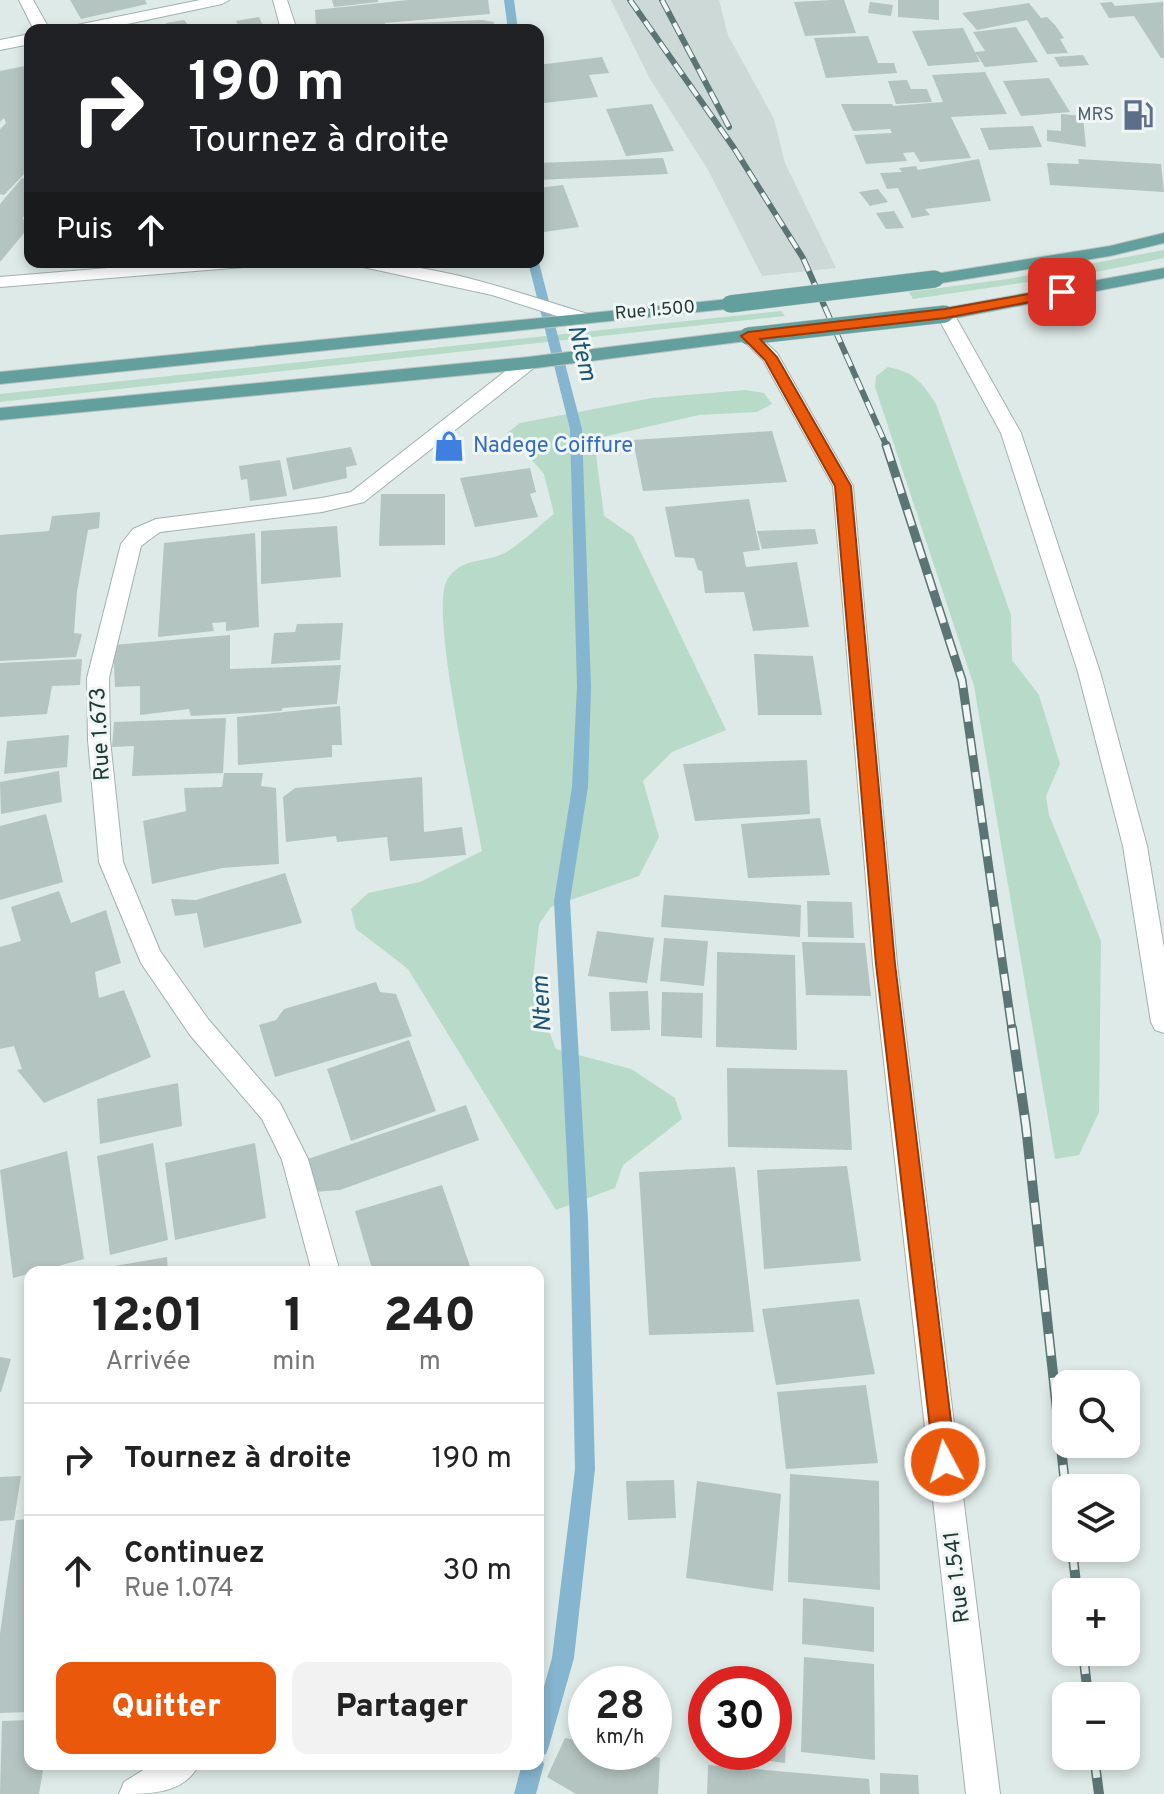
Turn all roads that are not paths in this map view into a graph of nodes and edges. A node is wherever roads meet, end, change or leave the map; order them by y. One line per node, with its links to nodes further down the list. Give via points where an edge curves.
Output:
1 (26, 0): 4 (street)
2 (222, 0): 5 (street)
3 (280, 0): 6 (street)
4 (39, 24)
5 (106, 24)
6 (287, 24)
7 (24, 40): 8 (street)
8 (0, 45)
9 (1164, 238): 15 (main road, Rue 1.500, bridge, via 935,279)
10 (138, 268): 13 (street)
11 (391, 268): 15 (street, via 496,291)
12 (1164, 273): 14 (main road, Rue 1.500)
13 (0, 282)
14 (945, 314): 16 (main road, Rue 1.500, bridge); 20 (street, via 1011,433 1089,672 1135,846)
15 (582, 318): 18 (main road, Rue 1.500)
16 (748, 336): 17 (main road, Rue 1.500); 24 (street, Rue 1.541, via 770,357 843,486 885,964)
17 (528, 363): 19 (main road, Rue 1.500); 21 (street, Rue 1.673, via 357,497 156,526 140,534 128,554 98,678 111,862 150,956 199,1027 271,1111 295,1159)
18 (0, 378)
19 (0, 414)
20 (1164, 1022)
21 (324, 1266)
22 (174, 1770): 23 (street)
23 (136, 1794)
24 (983, 1794)

